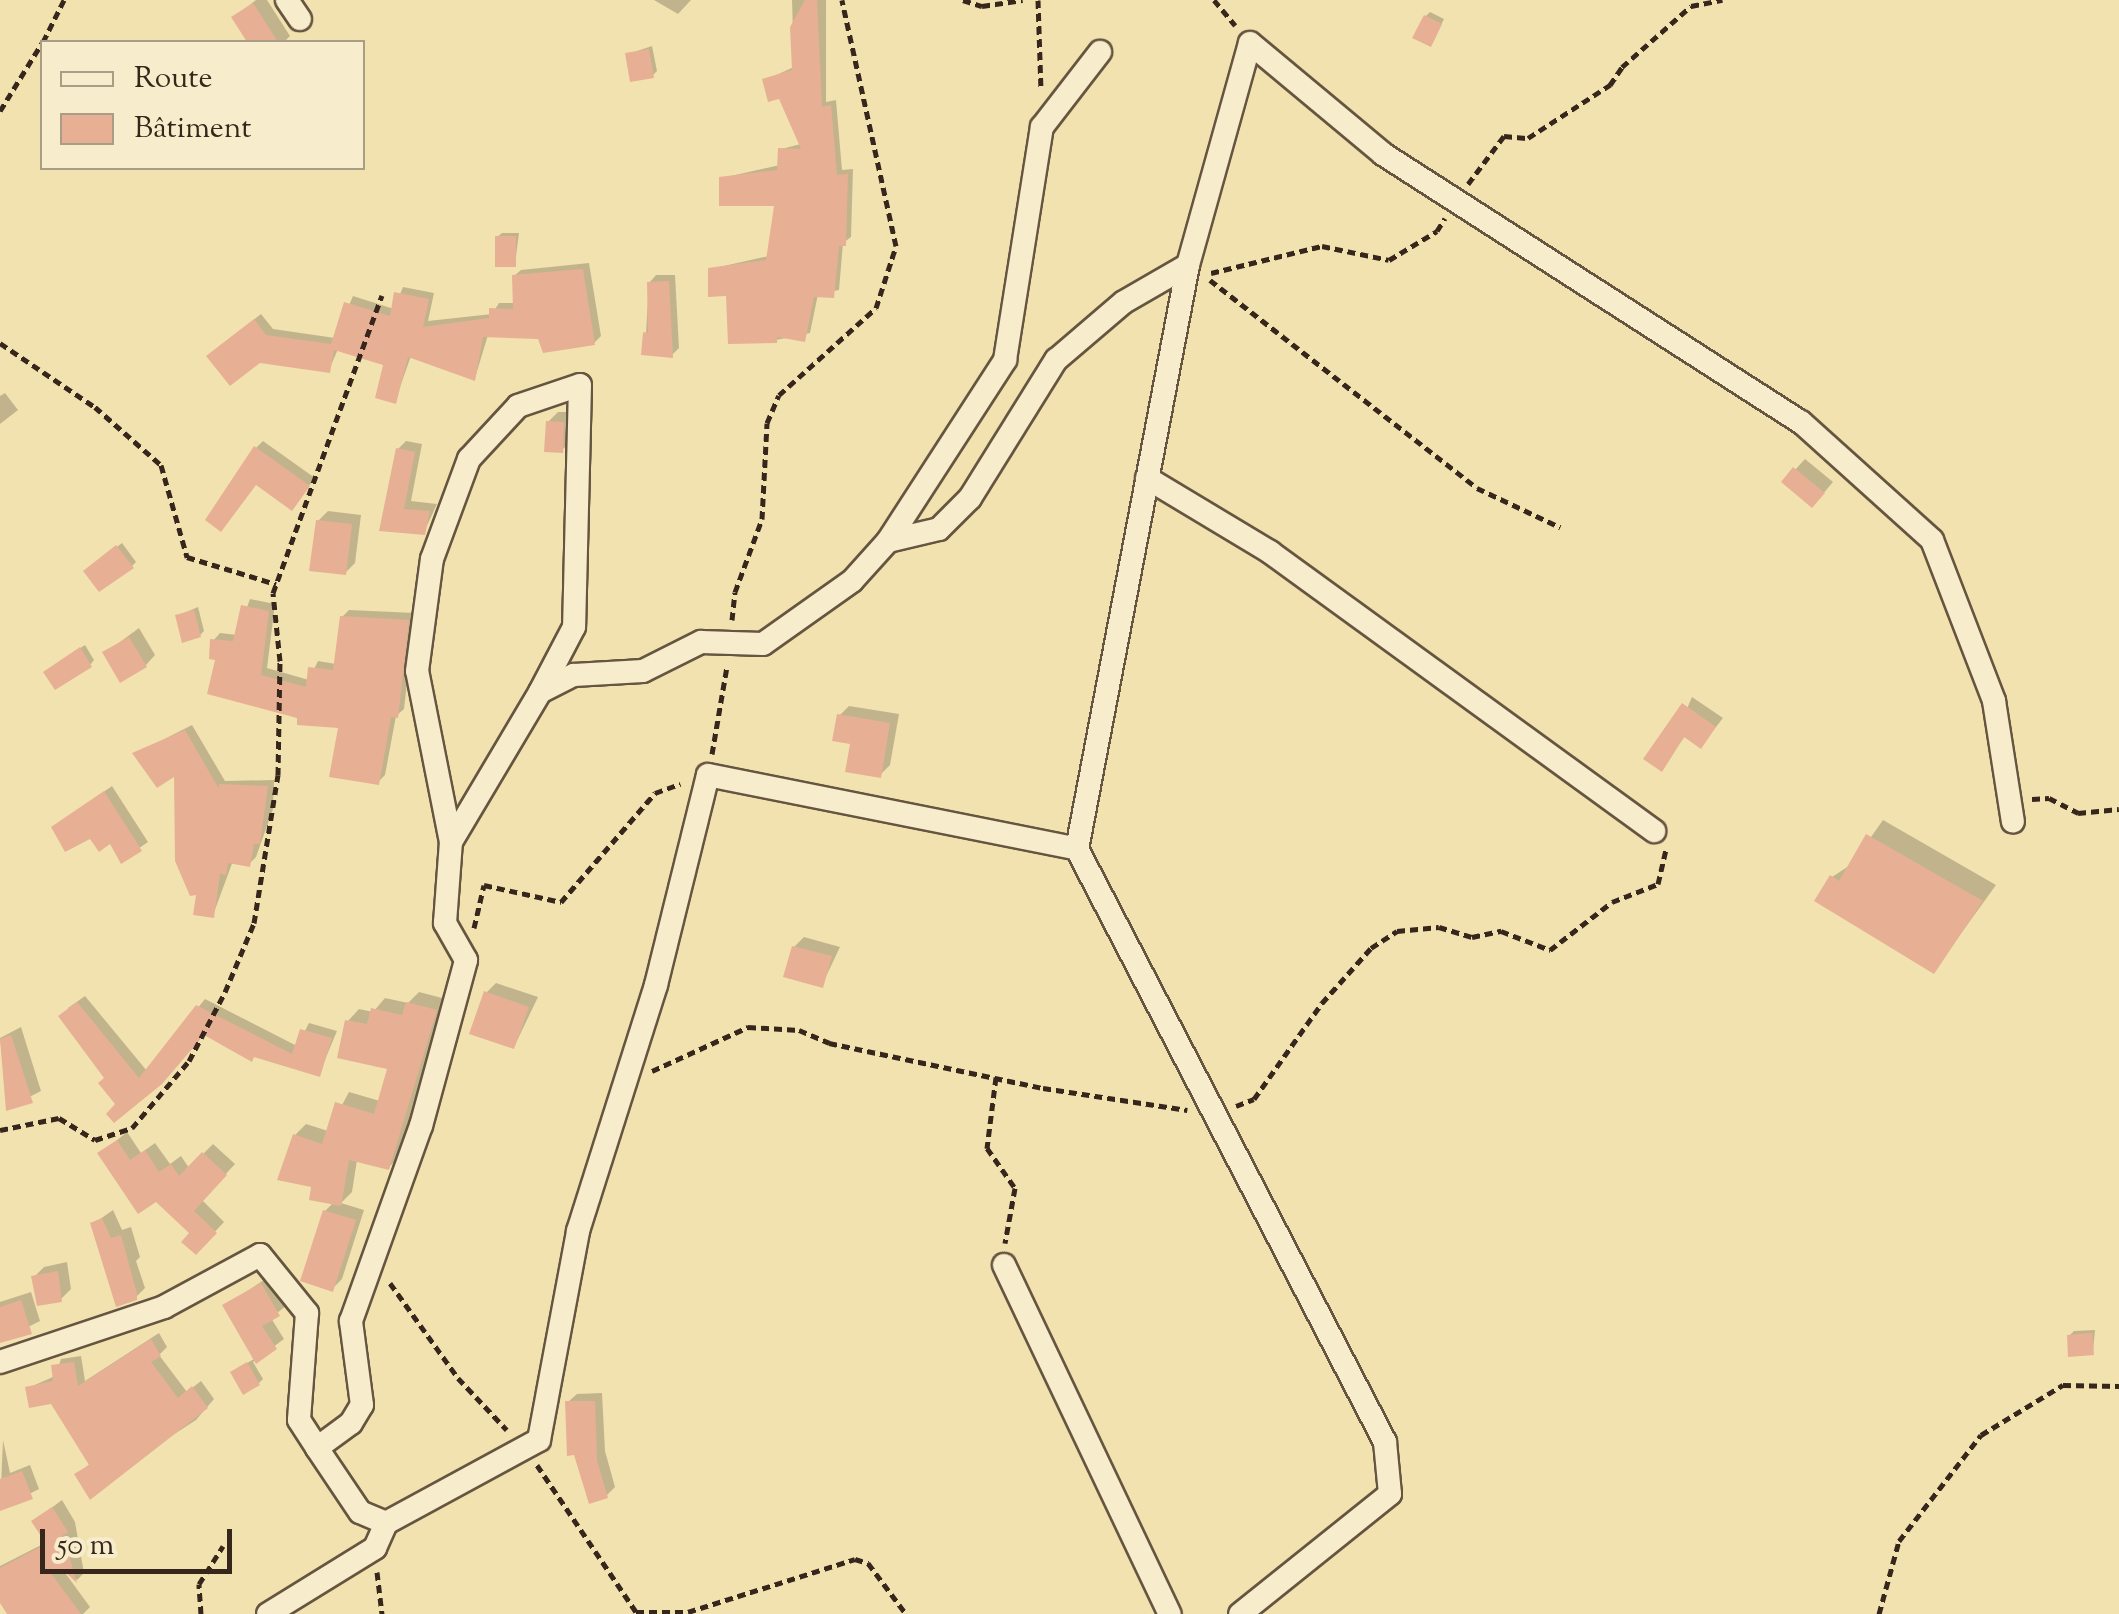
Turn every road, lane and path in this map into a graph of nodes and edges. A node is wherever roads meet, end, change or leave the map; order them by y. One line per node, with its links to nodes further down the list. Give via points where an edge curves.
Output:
1 (64, 0): 8 (path)
2 (842, 0): 22 (path, via 896,246 876,308 779,395 767,423 762,519 736,592)
3 (963, 0): 4 (path, via 982,6)
4 (1023, 0)
5 (1038, 0): 13 (path)
6 (1214, 0): 9 (path)
7 (1722, 0): 14 (path, via 1691,6 1610,84 1528,138 1504,136)
8 (44, 40)
9 (1250, 43): 14 (street, via 1383,154); 15 (street)
10 (40, 48): 12 (path)
11 (1100, 52): 13 (street)
12 (0, 111)
13 (1042, 127): 20 (street, via 1005,360)
14 (1455, 202): 19 (path, via 1436,230 1389,260 1322,246 1204,275 1476,488); 26 (street, via 1801,422 1932,540 1994,700)
15 (1188, 265): 18 (street); 20 (street, via 1124,302 1056,360 970,498 939,529)
16 (382, 295): 21 (path)
17 (0, 343): 21 (path, via 95,407 161,465 188,557)
18 (1148, 478): 27 (street, via 1270,552); 29 (street)
19 (1560, 526)
20 (888, 541): 22 (street, via 852,581 762,644)
21 (276, 584): 32 (path, via 278,775 254,923 226,992 189,1061 132,1128 95,1140 59,1118)
22 (730, 647): 23 (street, via 702,642 642,671 574,676); 24 (path)
23 (540, 692): 28 (street); 28 (street, via 574,627 580,385 518,406 470,459 432,560 416,671)
24 (708, 775): 29 (street); 30 (path, via 655,793 562,902 484,885); 38 (street, via 656,985 578,1232 539,1440)
25 (2119, 809): 26 (path, via 2078,813 2049,798)
26 (2011, 811)
27 (1654, 831)
28 (451, 842): 30 (street, via 445,923)
29 (1076, 849): 47 (street, via 1385,1442 1390,1494)
30 (466, 960): 33 (street, via 421,1126)
31 (996, 1077): 34 (path, via 987,1148 1015,1188)
32 (0, 1130)
33 (375, 1254): 37 (street, via 351,1321 362,1405); 38 (path, via 401,1306)
34 (1004, 1265): 46 (street)
35 (0, 1362): 37 (street, via 164,1308 260,1255 306,1313 298,1420)
36 (2119, 1386): 48 (path, via 2063,1385 1981,1435 1899,1541)
37 (317, 1448): 39 (street, via 350,1502)
38 (526, 1450): 39 (street); 45 (path, via 636,1612 688,1612 855,1558 868,1562)
39 (386, 1524): 41 (street)
40 (223, 1546): 42 (path, via 199,1584)
41 (375, 1548): 43 (street); 44 (path)
42 (202, 1614)
43 (268, 1614)
44 (382, 1614)
45 (906, 1614)
46 (1170, 1614)
47 (1240, 1614)
48 (1879, 1614)

